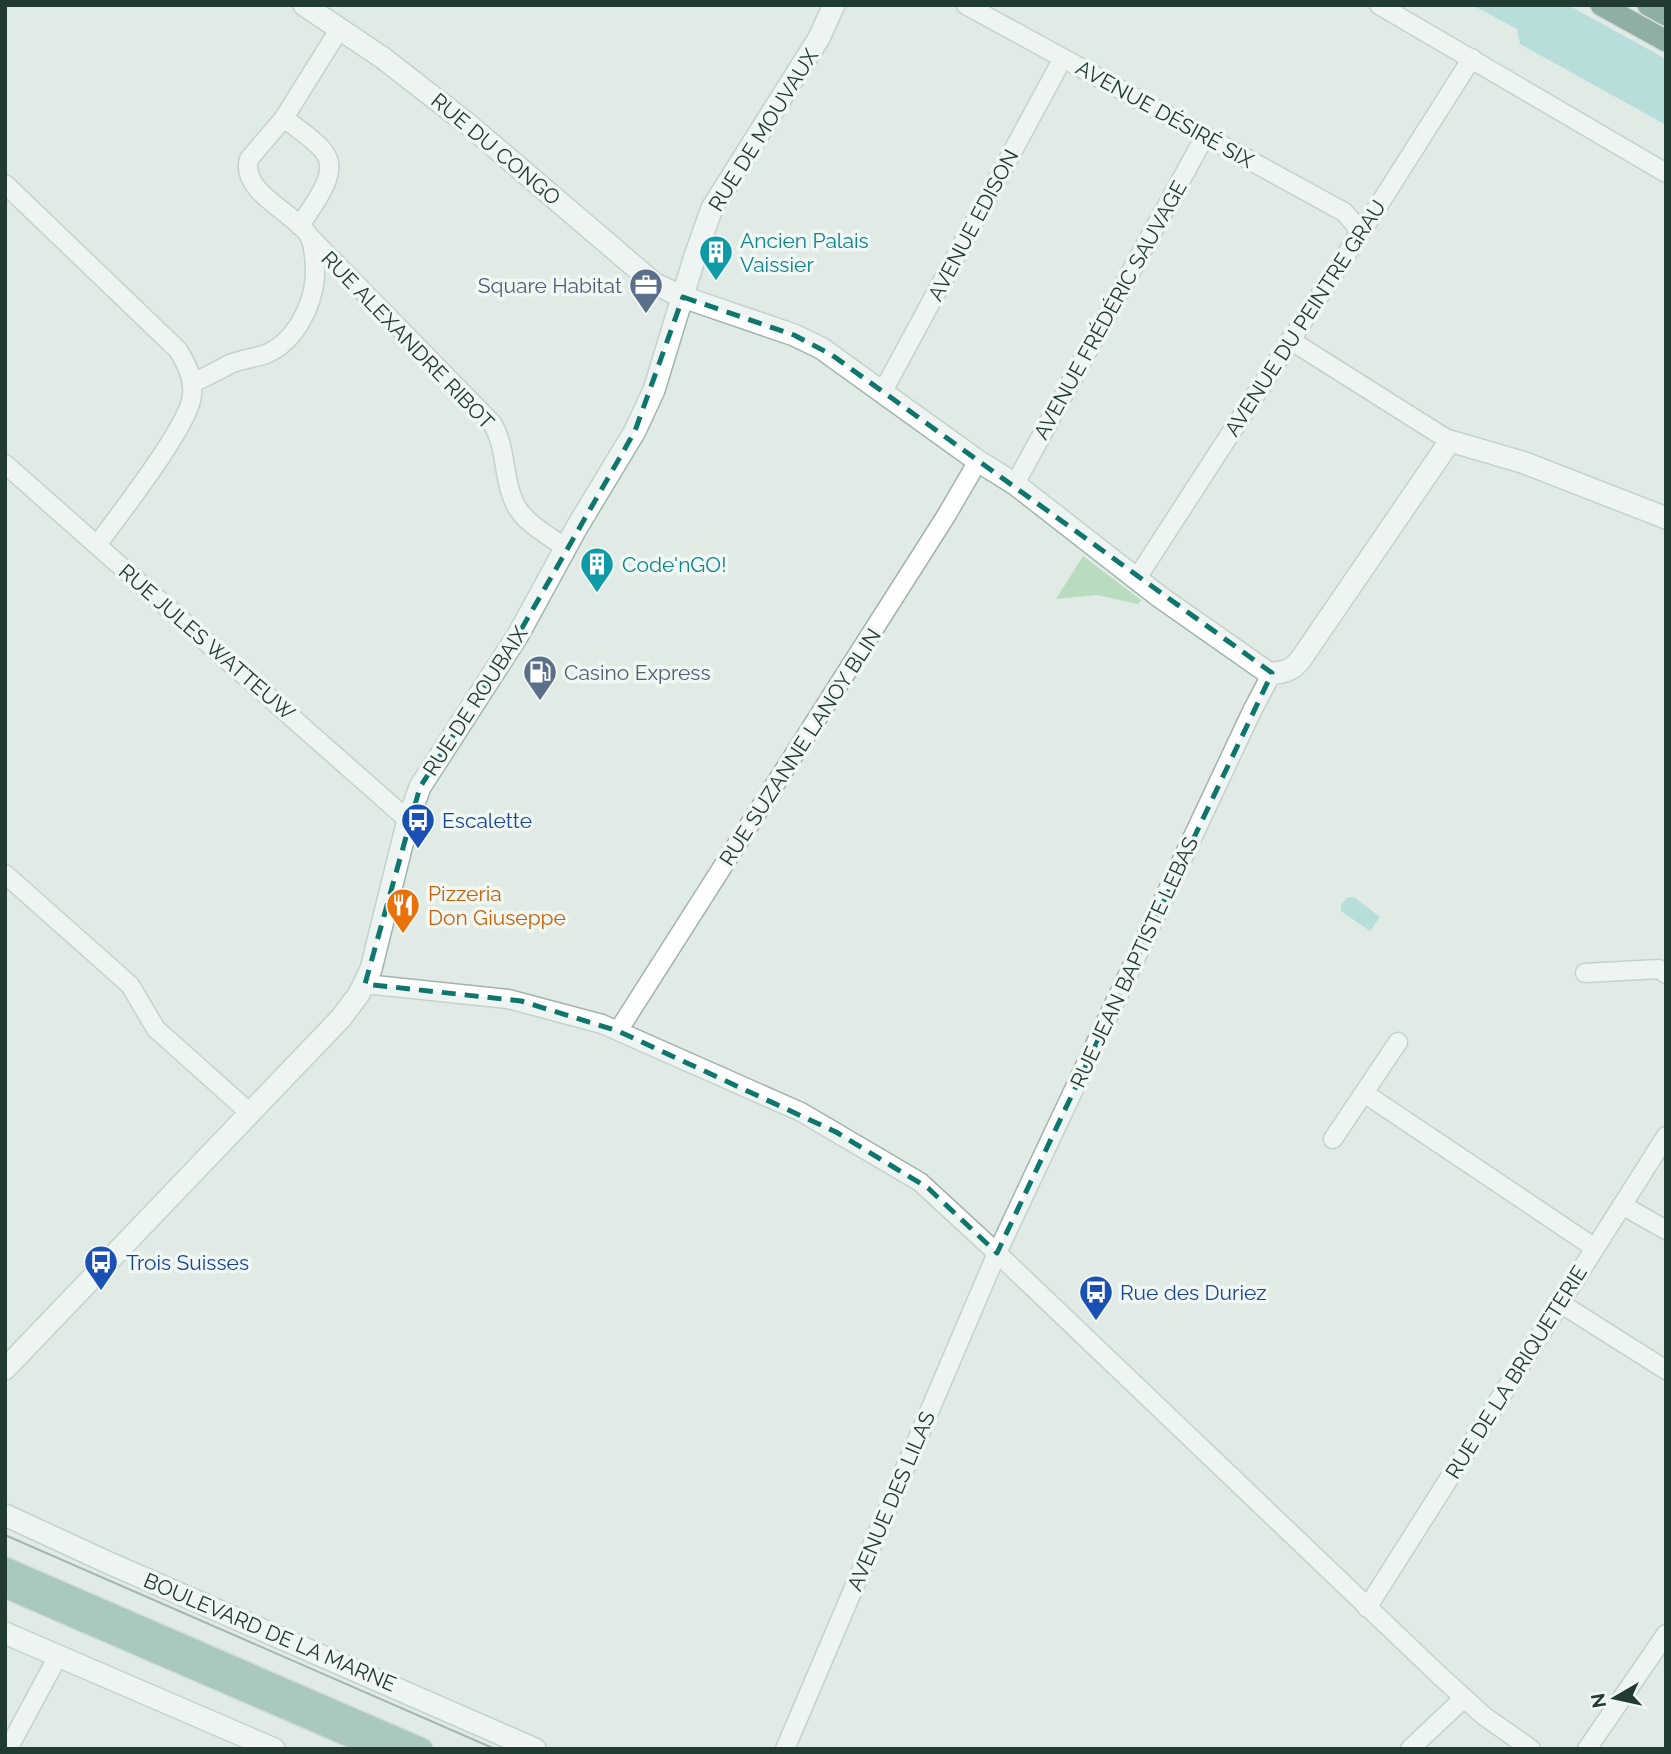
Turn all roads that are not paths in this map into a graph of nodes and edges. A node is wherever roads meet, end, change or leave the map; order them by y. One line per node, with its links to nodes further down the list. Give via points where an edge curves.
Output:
1 (304, 5): 8 (street, RUE DU CONGO)
2 (834, 5): 18 (street, RUE DE MOUVAUX, via 819,38 712,208)
3 (966, 5): 10 (street, AVENUE DÉSIRÉ SIX)
4 (1379, 5): 11 (street)
5 (1601, 5): 9 (highway)
6 (1648, 5): 7 (highway)
7 (1666, 15)
8 (340, 28): 12 (street); 18 (street, RUE DU CONGO, via 469,125 643,276)
9 (1666, 41)
10 (1063, 58): 13 (street, AVENUE DÉSIRÉ SIX); 21 (street, AVENUE EDISON)
11 (1472, 58): 14 (street); 16 (street, AVENUE DU PEINTRE GRAU, via 1368,222)
12 (284, 118): 17 (street, via 326,153 330,169); 17 (street, RUE ALEXANDRE RIBOT, via 247,167 251,183)
13 (1205, 136): 16 (street, AVENUE DÉSIRÉ SIX, via 1344,212); 25 (street, AVENUE FRÉDÉRIC SAUVAGE)
14 (1666, 173)
15 (5, 184): 20 (street, via 178,350)
16 (1359, 229): 19 (street, AVENUE DU PEINTRE GRAU)
17 (304, 231): 20 (street, via 315,263 313,292 288,339 264,355 231,364); 28 (street, RUE ALEXANDRE RIBOT, via 492,423 518,509)
18 (682, 297): 21 (street, RUE DU CONGO, via 794,335); 28 (street, RUE DE ROUBAIX, via 646,410)
19 (1290, 340): 22 (street); 29 (street, AVENUE DU PEINTRE GRAU)
20 (192, 383): 27 (street, via 183,422)
21 (883, 391): 23 (street, RUE DU CONGO)
22 (1450, 441): 26 (street, via 1524,463); 30 (street, via 1301,659 1290,669)
23 (978, 461): 25 (street, RUE DU CONGO); 36 (street, RUE SUZANNE LANOY BLIN)
24 (5, 464): 27 (street, RUE JULES WATTEUW)
25 (1015, 484): 29 (street, RUE DU CONGO)
26 (1666, 518)
27 (97, 545): 31 (street, RUE JULES WATTEUW)
28 (565, 548): 31 (street, RUE DE ROUBAIX, via 498,668 425,778)
29 (1137, 578): 30 (street, RUE DU CONGO)
30 (1272, 673): 45 (street, RUE JEAN BAPTISTE LEBAS)
31 (408, 820): 35 (street, RUE DE ROUBAIX)
32 (5, 874): 39 (street, via 130,985 156,1029)
33 (1585, 973): 34 (street, via 1658,969)
34 (1666, 974)
35 (365, 984): 36 (street, via 521,1001); 39 (street, RUE DE ROUBAIX, via 348,1010)
36 (618, 1031): 45 (street, via 824,1125 928,1188)
37 (1398, 1042): 38 (street)
38 (1364, 1093): 41 (street); 44 (street)
39 (250, 1113): 47 (street, RUE DE ROUBAIX)
40 (1666, 1136): 42 (street, RUE DE LA BRIQUETERIE)
41 (1333, 1139)
42 (1622, 1205): 43 (street); 44 (street, RUE DE LA BRIQUETERIE)
43 (1666, 1230)
44 (1595, 1248): 46 (street, RUE DE LA BRIQUETERIE)
45 (998, 1252): 52 (street); 62 (street, AVENUE DES LILAS)
46 (1560, 1303): 48 (street); 52 (street, RUE DE LA BRIQUETERIE)
47 (5, 1369)
48 (1666, 1370)
49 (5, 1515): 61 (street, BOULEVARD DE LA MARNE)
50 (5, 1568): 60 (main road)
51 (5, 1587): 59 (main road)
52 (1367, 1608): 56 (street)
53 (5, 1633): 55 (street)
54 (1666, 1634): 65 (street)
55 (58, 1656): 57 (street); 58 (street)
56 (1464, 1698): 63 (street); 64 (street)
57 (8, 1749)
58 (274, 1749)
59 (379, 1749)
60 (422, 1749)
61 (535, 1749)
62 (785, 1749)
63 (1410, 1749)
64 (1531, 1749)
65 (1587, 1749)

